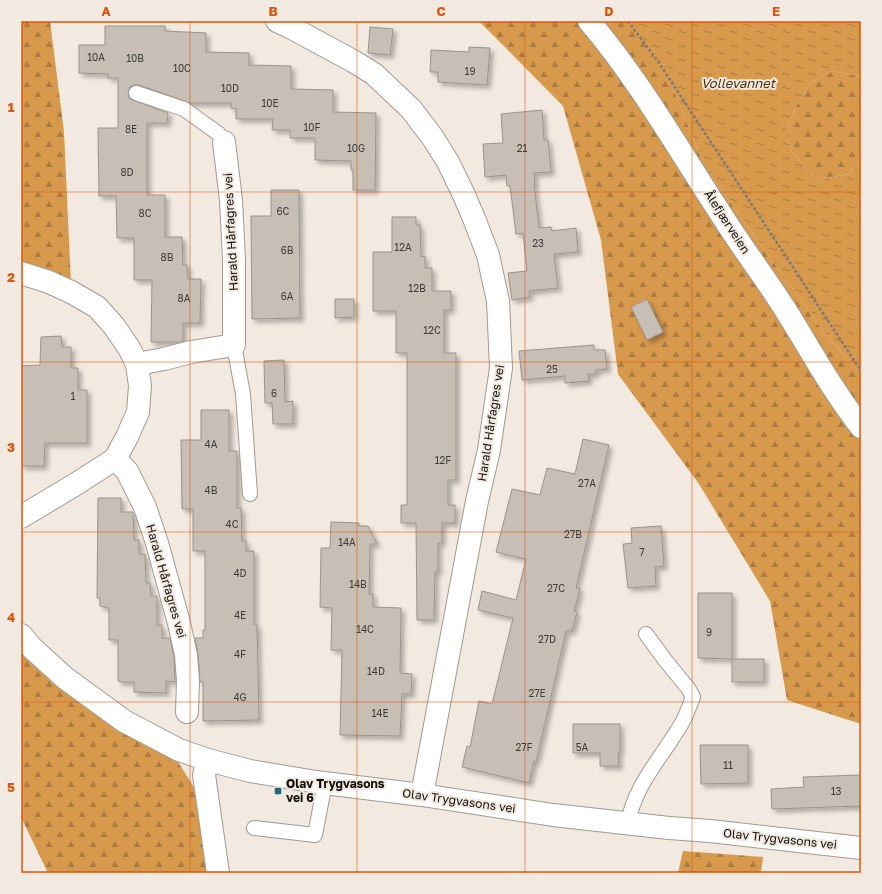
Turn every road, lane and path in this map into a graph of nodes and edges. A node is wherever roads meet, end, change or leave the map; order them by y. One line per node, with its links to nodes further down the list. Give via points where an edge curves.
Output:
1 (277, 21): 19 (street, Harald Hårfagres vei, via 374,74 412,109 448,162 466,201 488,255 498,301 501,368 489,450)
2 (589, 21): 10 (street, Ålefjærveien, via 611,47 661,118 719,212)
3 (628, 21): 9 (path, via 659,63)
4 (136, 93): 5 (lane, via 184,109 219,134)
5 (224, 142): 7 (street, Harald Hårfagres vei, via 231,200 234,259)
6 (21, 273): 8 (street, via 49,282 97,307 114,326)
7 (234, 345): 8 (street); 12 (lane, Harald Hårfagres vei, via 244,394)
8 (137, 364): 11 (street, via 140,386 138,412)
9 (861, 371)
10 (861, 427)
11 (115, 458): 13 (street); 16 (street, Harald Hårfagres vei, via 127,471 145,507 157,543 186,655)
12 (250, 494)
13 (21, 517)
14 (646, 634): 20 (lane, via 693,697 680,727 634,800)
15 (21, 636): 17 (street, Olav Trygvasons vei, via 65,678 124,721 179,750)
16 (187, 712)
17 (208, 760): 18 (street, Olav Trygvasons vei, via 250,771); 23 (street, via 204,775)
18 (325, 783): 19 (street, Olav Trygvasons vei); 21 (lane, via 315,834)
19 (422, 795): 20 (street, Olav Trygvasons vei, via 553,815)
20 (628, 823): 22 (street, Olav Trygvasons vei)
21 (254, 828)
22 (861, 848)
23 (218, 873)

